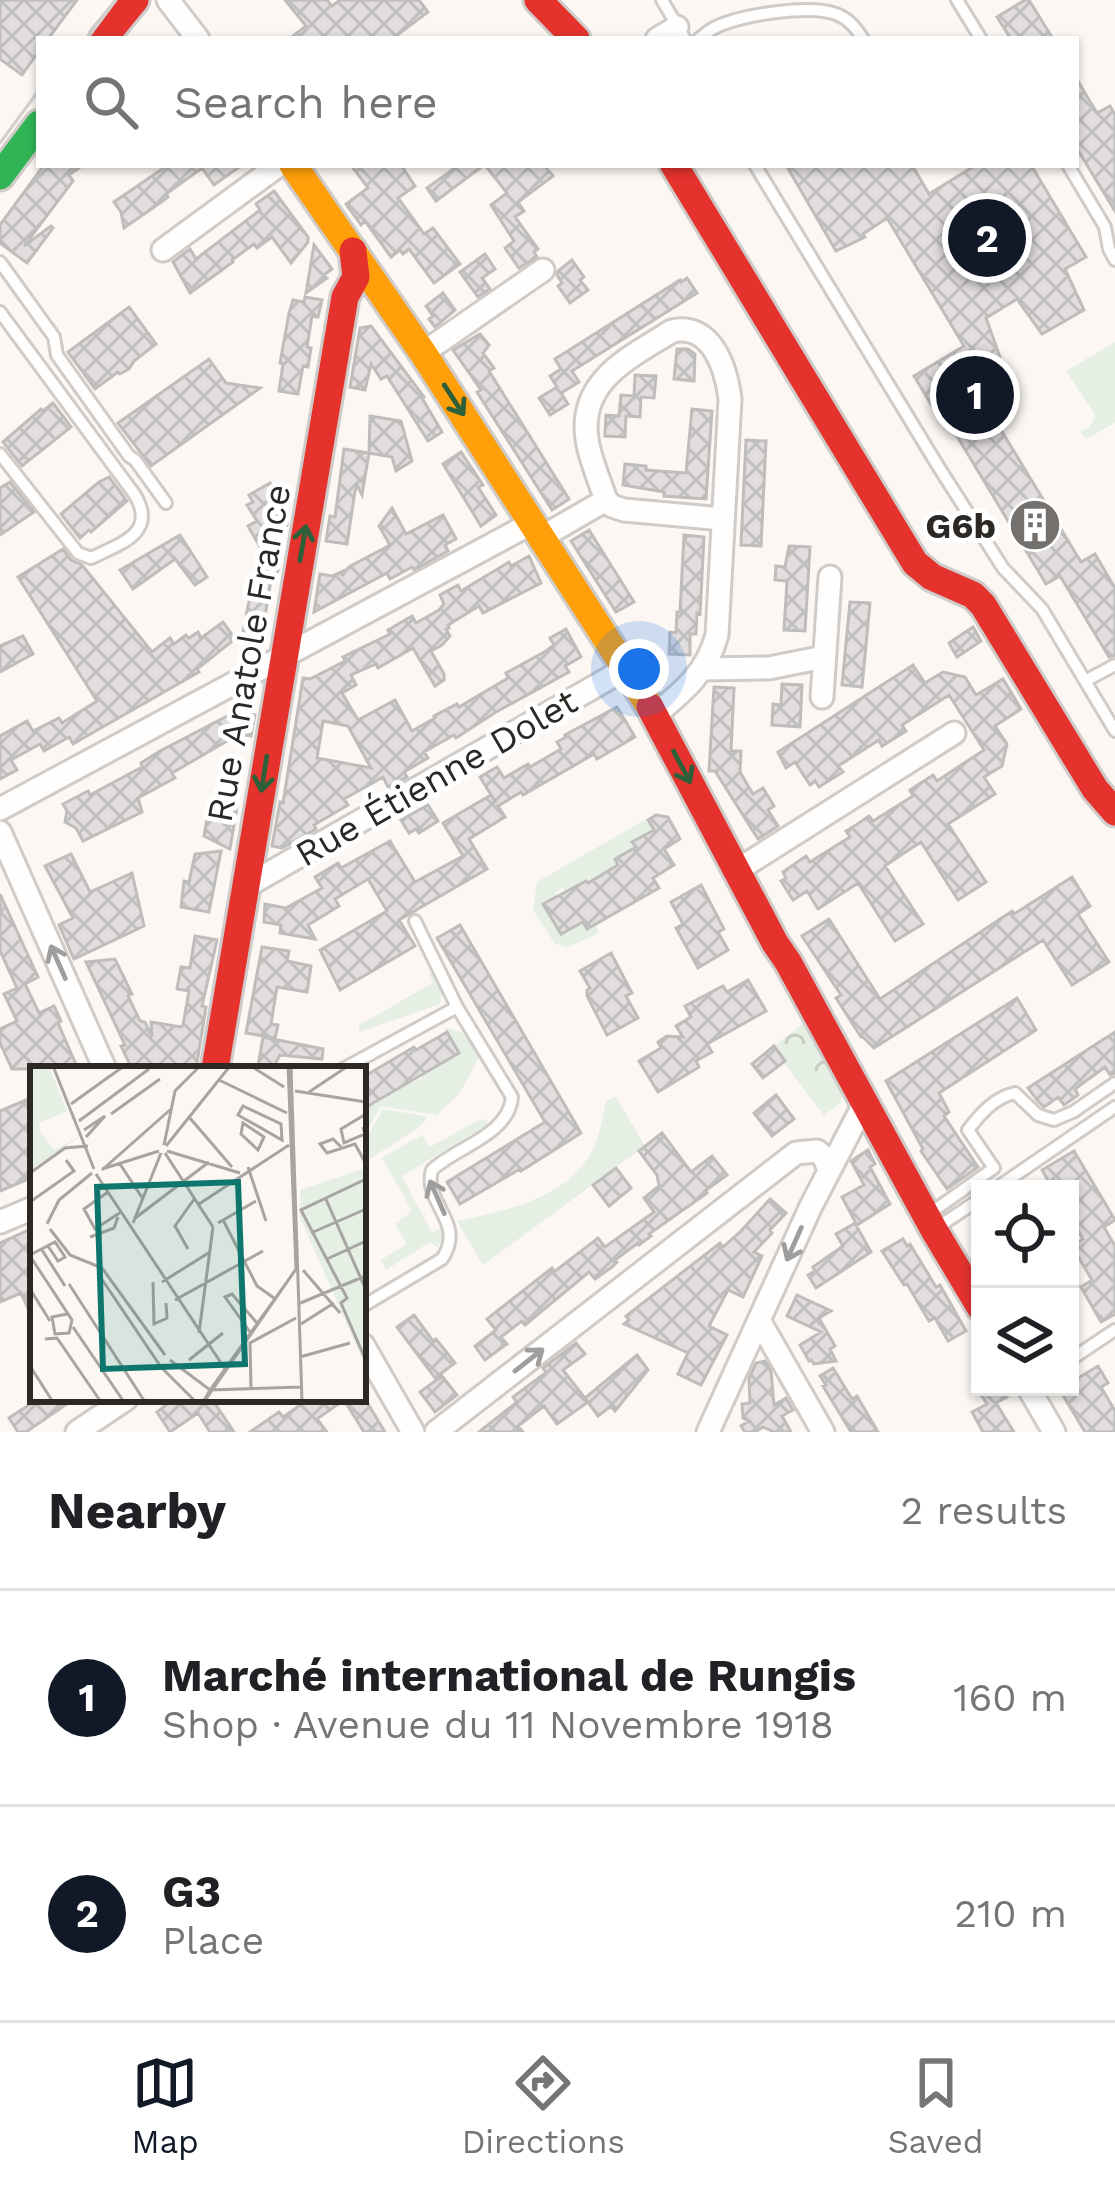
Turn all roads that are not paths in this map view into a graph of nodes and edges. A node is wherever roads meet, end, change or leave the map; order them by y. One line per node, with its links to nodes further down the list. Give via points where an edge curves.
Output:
1 (135, 0): 7 (street)
2 (168, 0): 8 (street)
3 (538, 0): 9 (street)
4 (662, 0): 6 (lane)
5 (957, 0): 12 (lane)
6 (681, 33)
7 (105, 36)
8 (196, 36)
9 (573, 36)
10 (703, 36): 11 (lane, via 799,11 831,12)
11 (861, 36)
12 (979, 36)
13 (36, 128): 19 (street)
14 (275, 168): 20 (street)
15 (295, 168): 21 (street)
16 (676, 168): 44 (street, via 916,562 983,605)
17 (757, 168): 38 (lane, via 981,534 1042,609)
18 (1069, 168): 22 (lane, via 1106,227)
19 (0, 176)
20 (163, 250)
21 (353, 251): 26 (street); 34 (street, Rue Anatole France, one-way to 21, via 345,297 356,277)
22 (1115, 260)
23 (0, 262): 29 (lane, via 57,355)
24 (543, 270): 26 (street)
25 (0, 312): 27 (lane, via 135,495 141,525 91,558 78,553)
26 (423, 353): 31 (street, one-way to 31)
27 (0, 454)
28 (606, 500): 30 (street, via 624,510); 30 (street, via 586,436 598,388 616,365 672,331 690,329 703,335 728,379); 31 (street)
29 (166, 502)
30 (722, 519): 37 (street, via 717,635)
31 (537, 530): 34 (street); 36 (street)
32 (830, 577): 33 (street)
33 (824, 657): 37 (street); 39 (street)
34 (283, 658): 43 (street); 47 (street, Rue Anatole France, one-way to 47)
35 (1115, 664): 38 (lane)
36 (627, 668): 40 (street); 47 (street, Rue Étienne Dolet)
37 (704, 668): 40 (street)
38 (1085, 681): 41 (lane)
39 (822, 698)
40 (655, 715): 46 (street, one-way to 46)
41 (1115, 731)
42 (954, 733): 46 (street)
43 (0, 809)
44 (1115, 812)
45 (0, 832): 50 (street, one-way to 45)
46 (736, 871): 54 (street)
47 (245, 887): 51 (street, Rue Anatole France)
48 (415, 921): 49 (lane)
49 (457, 1006): 52 (lane); 63 (lane, one-way to 49, via 448,1253 450,1231 429,1186 432,1170 493,1129 512,1105)
50 (104, 1066)
51 (215, 1066)
52 (348, 1066)
53 (1115, 1083): 61 (lane, via 1054,1120 1016,1093 990,1105 968,1130 994,1168)
54 (865, 1102): 56 (street); 61 (street)
55 (1115, 1107): 57 (lane)
56 (829, 1171): 64 (street, one-way to 64); 72 (street, one-way to 56, via 796,1153 817,1151)
57 (1008, 1180)
58 (971, 1203): 61 (lane)
59 (30, 1209): 60 (street)
60 (0, 1222)
61 (930, 1223): 62 (street)
62 (971, 1292)
63 (366, 1304)
64 (760, 1322): 73 (street); 74 (street)
65 (1115, 1330): 67 (lane)
66 (366, 1350): 71 (street)
67 (1079, 1354)
68 (1033, 1396): 75 (street)
69 (122, 1402): 70 (street)
70 (77, 1432)
71 (413, 1432)
72 (436, 1432)
73 (708, 1432)
74 (823, 1432)
75 (1054, 1432)

